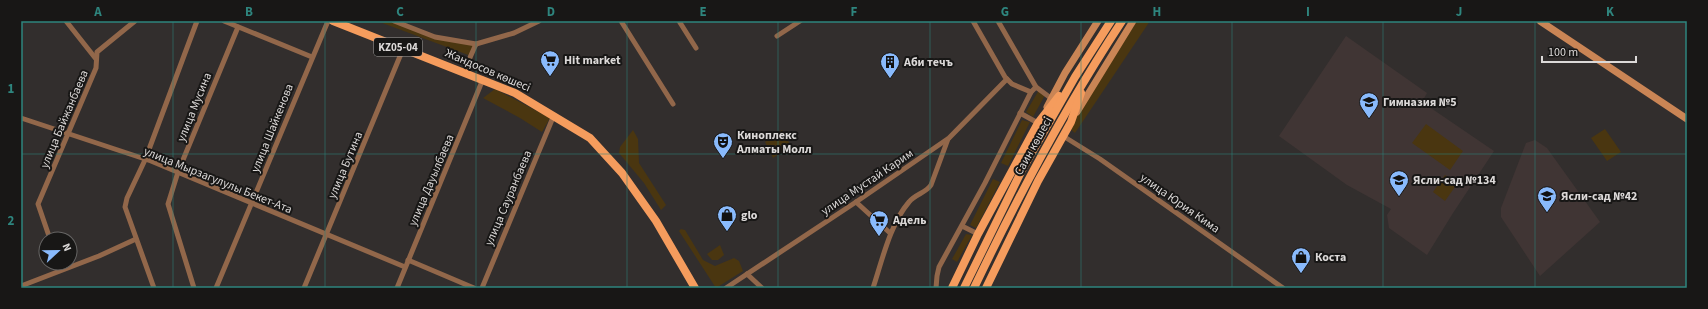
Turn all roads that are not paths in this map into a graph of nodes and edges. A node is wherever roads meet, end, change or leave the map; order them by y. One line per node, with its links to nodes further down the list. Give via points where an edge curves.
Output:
1 (66, 21): 25 (street)
2 (135, 21): 25 (street, улица Байжанбаева, via 97,52)
3 (197, 21): 44 (street)
4 (224, 21): 19 (street)
5 (328, 21): 24 (street, улица Шайкенова)
6 (333, 21): 23 (main road, Жандосов көшесі / KZ05-04)
7 (394, 21): 21 (street, via 435,37)
8 (539, 21): 21 (street, via 514,33)
9 (621, 21): 34 (street)
10 (680, 21): 22 (street)
11 (800, 21): 20 (street)
12 (973, 21): 29 (street)
13 (998, 21): 31 (street)
14 (1098, 21): 33 (main road, Саин көшесі, via 1065,72)
15 (1111, 21): 28 (main road, Саин көшесі)
16 (1122, 21): 27 (main road, Саин көшесі)
17 (1133, 21): 40 (main road, Саин көшесі)
18 (1540, 21): 38 (main road)
19 (238, 27): 24 (street); 45 (street, улица Мусина)
20 (777, 36)
21 (476, 44): 26 (street)
22 (696, 48)
23 (403, 49): 26 (main road, Жандосов көшесі / KZ05-04); 54 (street, улица Бутина)
24 (312, 56): 48 (street, улица Шайкенова)
25 (96, 59): 41 (street, улица Байжанбаева, via 96,68)
26 (464, 71): 30 (main road, Жандосов көшесі / KZ05-04)
27 (1088, 76): 40 (main road); 56 (main road, Саин көшесі, via 1063,116)
28 (1075, 77): 39 (main road); 50 (main road, Саин көшесі, via 1022,170)
29 (1007, 79): 32 (street, via 1012,84); 43 (street, улица Мустай Карим)
30 (483, 80): 36 (main road, Жандосов көшесі / KZ05-04, via 515,93); 58 (street, улица Дауылбаева)
31 (1036, 87): 32 (street); 33 (street)
32 (1031, 92): 35 (street)
33 (1052, 99): 39 (main road, Саин көшесі)
34 (673, 104)
35 (1020, 113): 39 (street); 51 (street)
36 (554, 115): 70 (street, улица Сауранбаева); 71 (main road, Жандосов көшесі / KZ05-04, via 590,138 622,173 662,230)
37 (21, 118): 41 (street, улица Мырзагулулы Бекет-Ата)
38 (1687, 119)
39 (1039, 120): 46 (main road, Саин көшесі)
40 (1071, 122): 42 (main road, Саин көшесі)
41 (68, 134): 44 (street, улица Мырзагулулы Бекет-Ата); 52 (street, улица Байжанбаева, via 38,204)
42 (1063, 136): 49 (main road, Саин көшесі); 80 (street, улица Юрия Кима)
43 (949, 138): 47 (street, улица Мустай Карим); 53 (street, via 931,184 908,202)
44 (145, 160): 45 (street, улица Мырзагулулы Бекет-Ата); 57 (street, via 124,207)
45 (178, 172): 48 (street, улица Мырзагулулы Бекет-Ата); 65 (street, улица Мусина, via 168,204)
46 (1006, 182): 50 (main road); 55 (main road, Саин көшесі)
47 (856, 202): 53 (street); 62 (street, улица Мустай Карим)
48 (252, 204): 54 (street, улица Мырзагулулы Бекет-Ата); 66 (street, улица Шайкенова)
49 (1025, 208): 56 (main road); 79 (main road, Саин көшесі)
50 (995, 224): 77 (main road, Саин көшесі)
51 (962, 226): 55 (street); 75 (street, via 939,267)
52 (47, 231)
53 (890, 233): 74 (street)
54 (326, 234): 60 (street, улица Мырзагулулы Бекет-Ата); 67 (street, улица Бутина)
55 (978, 234): 76 (main road, Саин көшесі)
56 (999, 235): 78 (main road, Саин көшесі)
57 (137, 240): 59 (street); 64 (street)
58 (408, 260): 60 (street, улица Дауылбаева); 69 (street)
59 (78, 263)
60 (406, 267): 68 (street, улица Дауылбаева)
61 (57, 271): 63 (street)
62 (747, 274): 72 (street, улица Мустай Карим); 73 (street)
63 (21, 286)
64 (154, 288)
65 (194, 288)
66 (216, 288)
67 (304, 288)
68 (397, 288)
69 (474, 288)
70 (482, 288)
71 (695, 288)
72 (726, 288)
73 (762, 288)
74 (873, 288)
75 (936, 288)
76 (952, 288)
77 (964, 288)
78 (974, 288)
79 (986, 288)
80 (1283, 288)

